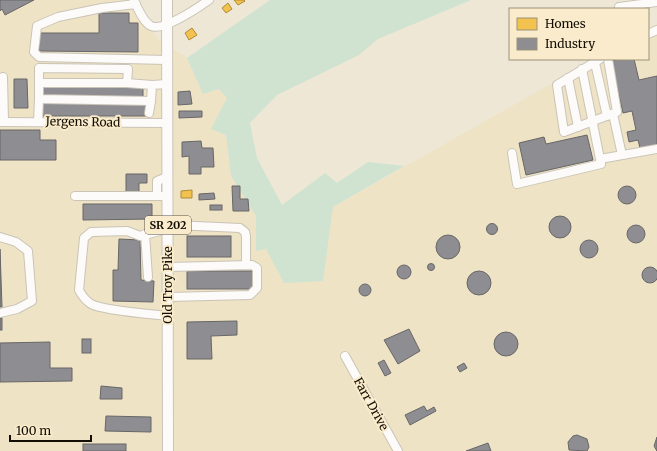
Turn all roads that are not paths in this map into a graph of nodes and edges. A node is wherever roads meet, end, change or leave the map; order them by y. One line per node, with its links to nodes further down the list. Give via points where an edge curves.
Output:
1 (167, 0): 6 (main road, Old Troy Pike / SR 202)
2 (209, 0): 6 (street)
3 (135, 2): 6 (street, via 150,25 158,28); 7 (street, via 66,15 37,26 34,52 39,57)
4 (657, 2): 5 (street)
5 (619, 7)
6 (167, 25): 7 (main road, Old Troy Pike / SR 202)
7 (167, 60): 15 (main road, Old Troy Pike / SR 202)
8 (608, 60): 20 (street, via 618,112)
9 (597, 61): 10 (street); 20 (street)
10 (582, 69): 12 (street); 23 (street)
11 (2, 77): 21 (street)
12 (568, 78): 25 (street); 25 (street, via 557,85 564,132)
13 (39, 83): 14 (street); 14 (street, via 39,68 128,70); 17 (street)
14 (127, 83): 16 (street)
15 (167, 84): 16 (street); 24 (main road, Old Troy Pike / SR 202)
16 (152, 85): 18 (street)
17 (39, 100): 18 (street); 22 (street)
18 (151, 100): 19 (street)
19 (149, 113)
20 (610, 115): 23 (street); 28 (street)
21 (2, 122): 22 (street, Jergens Road)
22 (38, 122): 24 (street, Jergens Road)
23 (592, 122): 25 (street); 29 (street)
24 (167, 123): 30 (main road, Old Troy Pike / SR 202)
25 (578, 127)
26 (657, 149): 28 (street)
27 (512, 153): 29 (street, via 516,184 600,164)
28 (622, 155): 29 (street)
29 (600, 159)
30 (167, 177): 32 (street, via 157,181); 33 (main road, Old Troy Pike / SR 202)
31 (75, 196): 32 (street)
32 (157, 196): 33 (street)
33 (168, 196): 34 (main road, Old Troy Pike / SR 202)
34 (168, 229): 35 (street); 37 (street, via 174,225 240,228 246,236); 38 (main road, Old Troy Pike / SR 202)
35 (145, 234): 39 (street); 42 (street, via 140,236 127,231 91,232 84,238 79,290 83,298 93,305)
36 (0, 237): 41 (street, via 16,242 28,251 32,301 18,309)
37 (246, 265): 38 (street); 40 (street, via 257,268 257,288 250,295)
38 (168, 267): 40 (main road, Old Troy Pike / SR 202)
39 (148, 277)
40 (168, 296): 42 (main road, Old Troy Pike / SR 202)
41 (0, 313)
42 (168, 316): 44 (main road, Old Troy Pike / SR 202)
43 (345, 356): 45 (street, Farr Drive)
44 (168, 451)
45 (398, 451)

